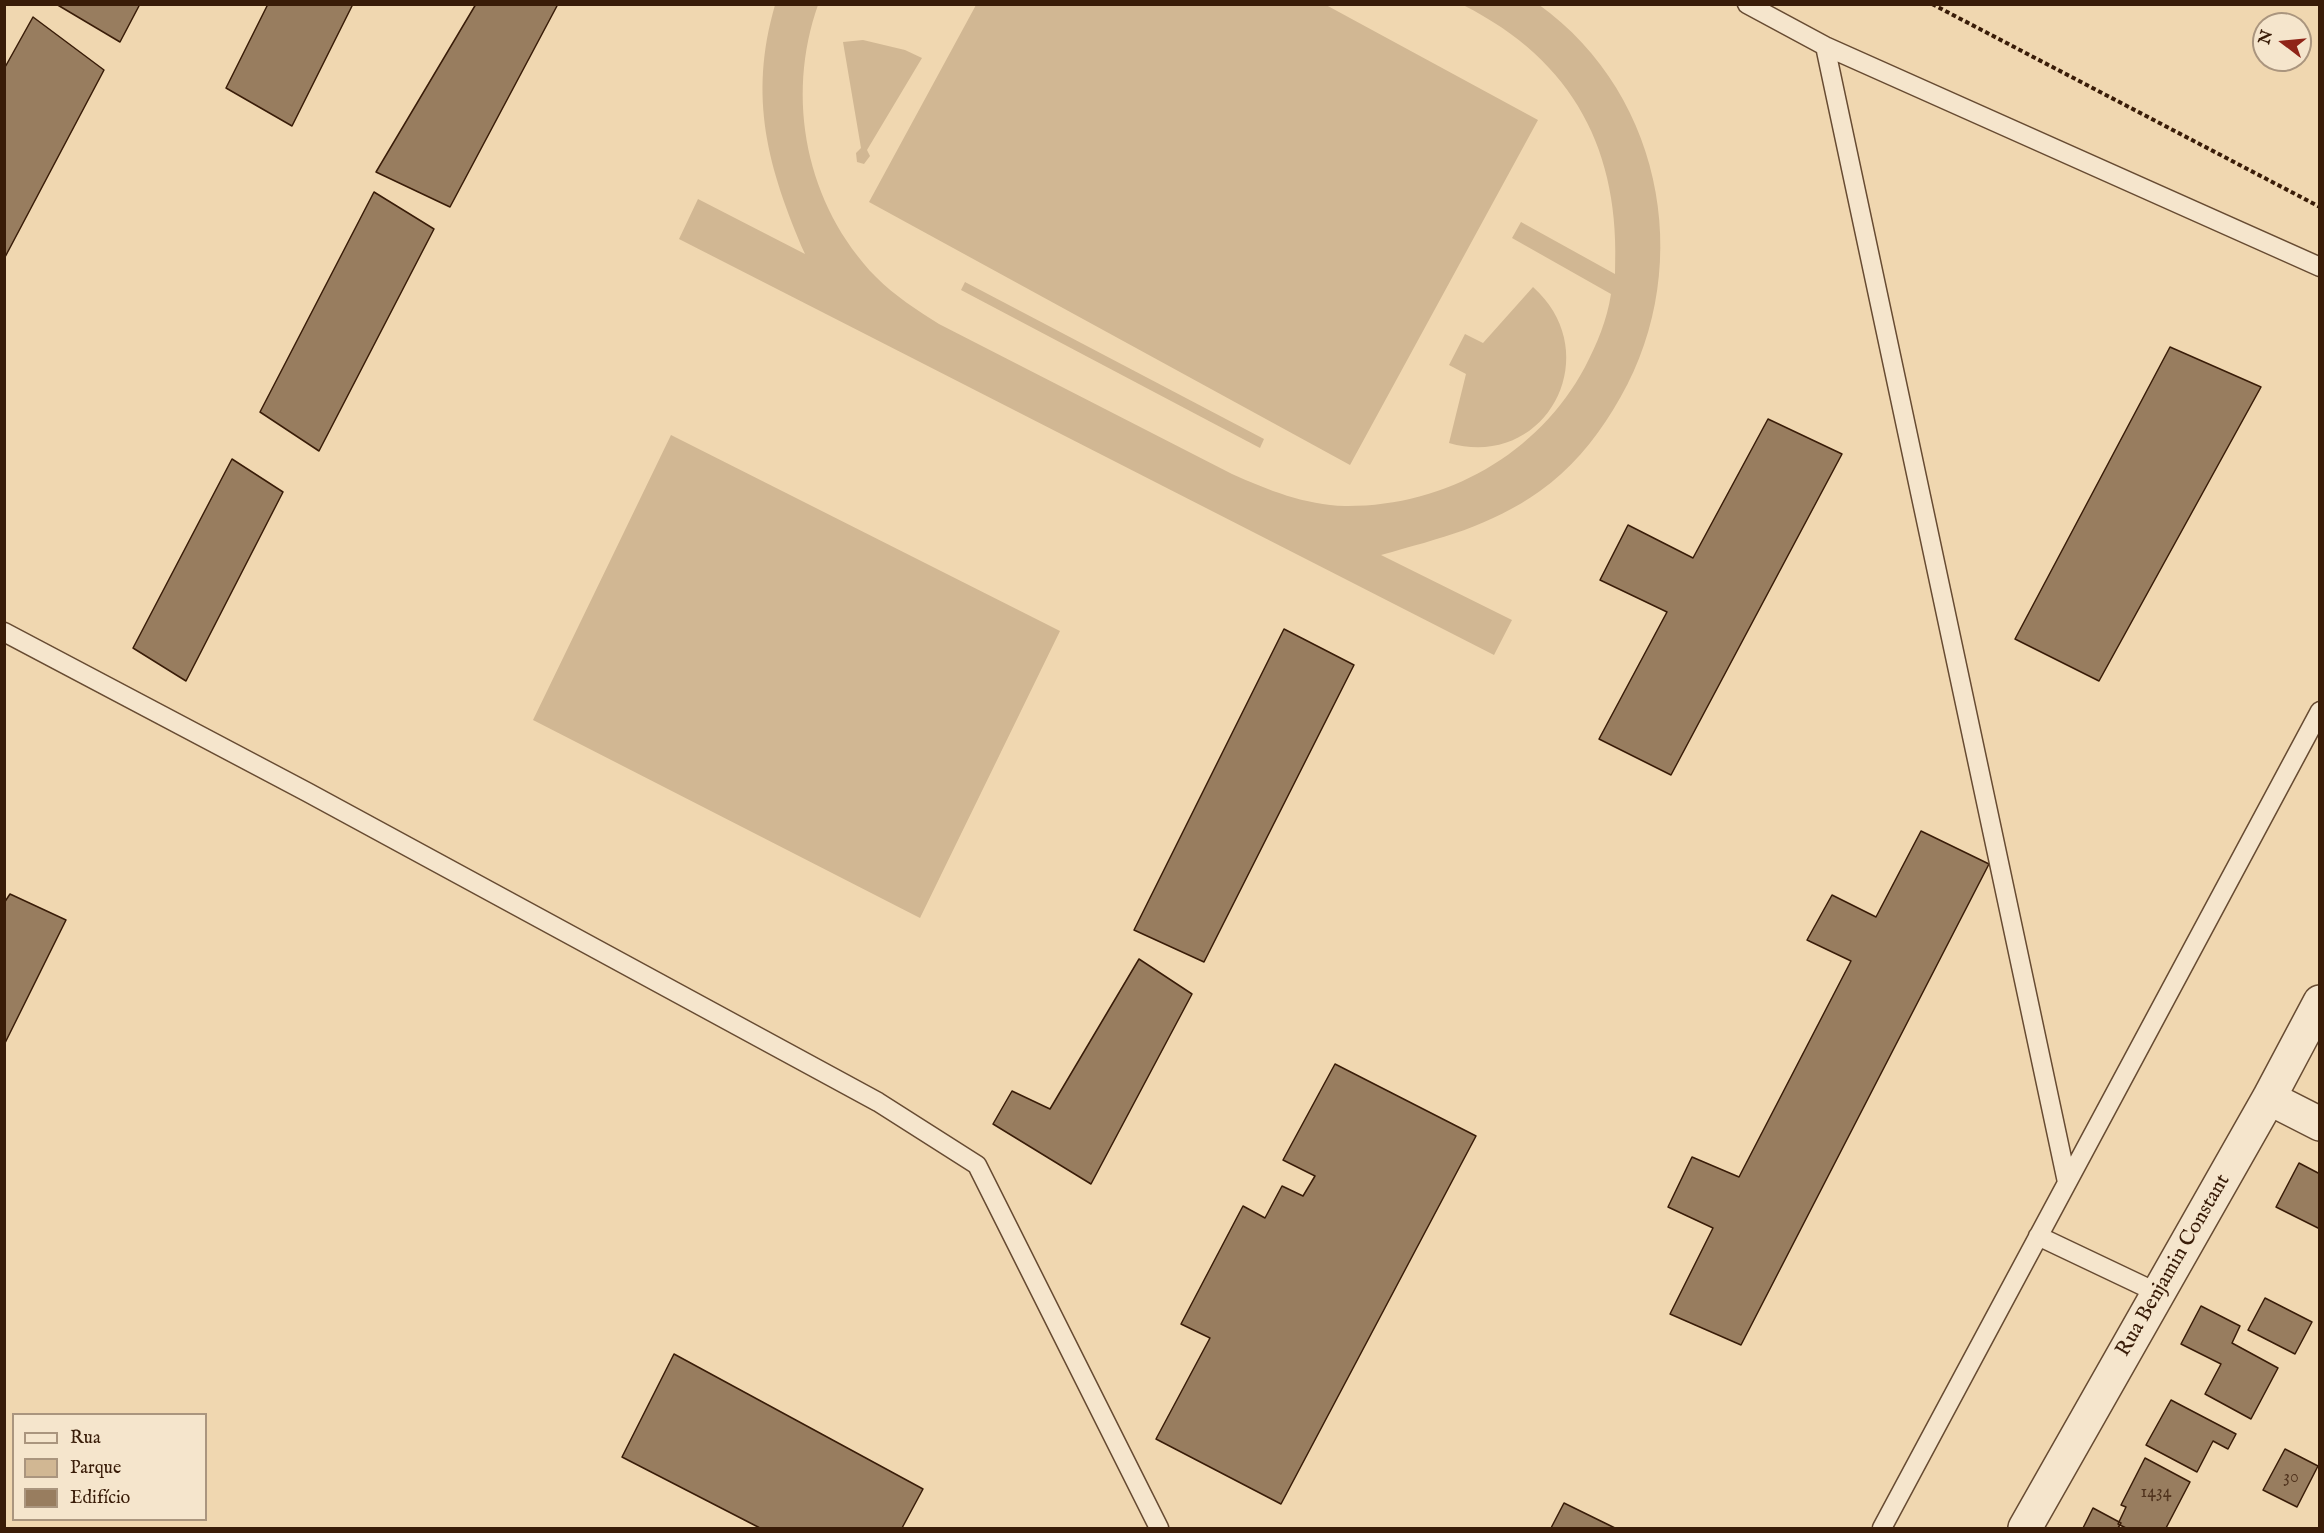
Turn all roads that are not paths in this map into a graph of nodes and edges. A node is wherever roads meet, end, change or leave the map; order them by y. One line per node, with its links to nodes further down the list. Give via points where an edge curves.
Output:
1 (1748, 4): 2 (lane)
2 (1825, 46): 3 (lane); 9 (lane)
3 (2319, 267)
4 (4, 632): 12 (lane, via 308,792 857,1091 977,1165)
5 (2319, 711): 9 (lane)
6 (2319, 1002): 7 (street, Rua Benjamin Constant)
7 (2269, 1098): 8 (street); 11 (street, Rua Benjamin Constant)
8 (2319, 1124)
9 (2067, 1182): 10 (lane)
10 (2038, 1236): 11 (lane); 13 (lane)
11 (2158, 1293): 14 (street, Rua Benjamin Constant)
12 (1159, 1528)
13 (1882, 1528)
14 (2025, 1528)

